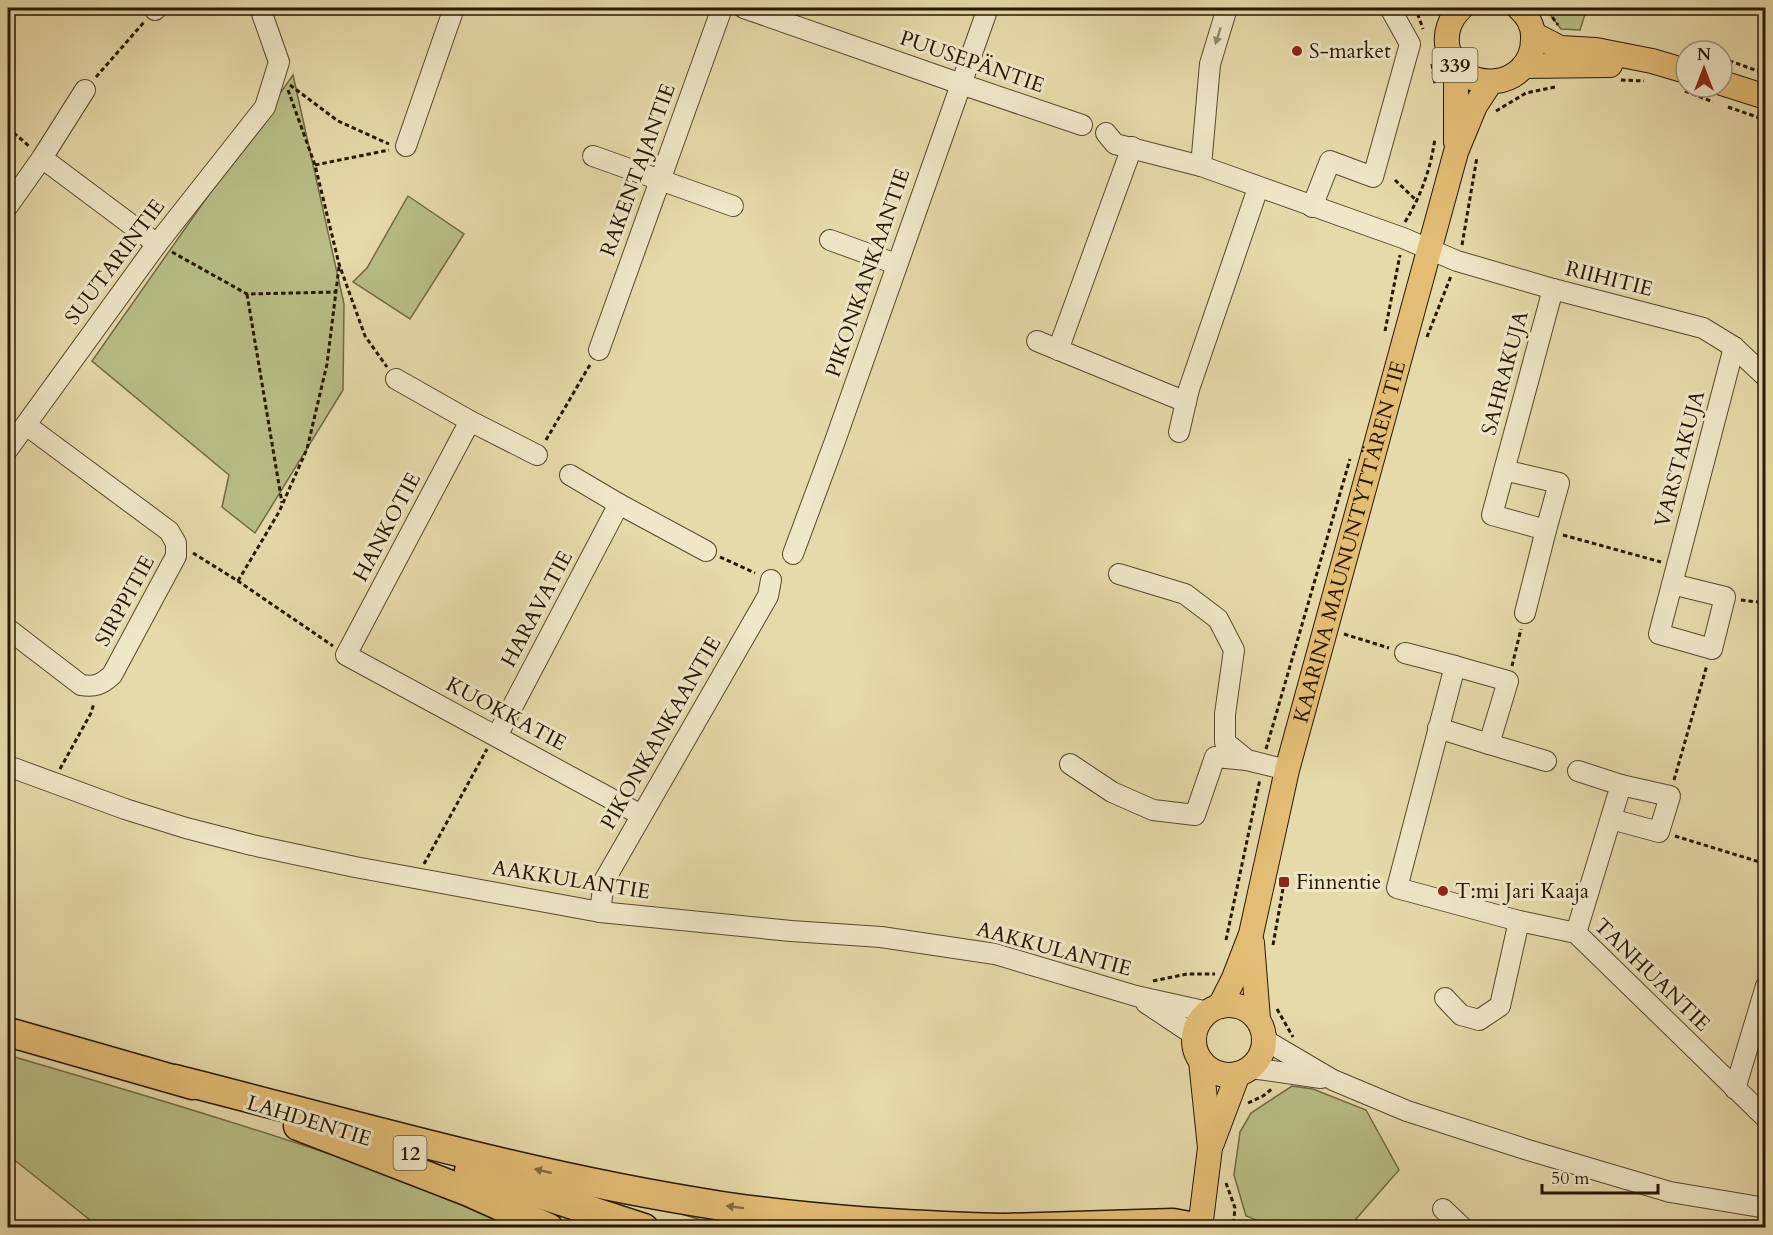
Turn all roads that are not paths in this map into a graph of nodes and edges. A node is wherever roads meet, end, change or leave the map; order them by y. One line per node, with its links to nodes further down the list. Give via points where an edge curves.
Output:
1 (260, 8): 34 (street, SUUTARINTIE, via 279,62 265,107)
2 (453, 8): 22 (street)
3 (722, 8): 28 (street, RAKENTAJANTIE)
4 (744, 8): 16 (street, PUUSEPÄNTIE)
5 (988, 8): 16 (street, PIKONKANKAANTIE)
6 (1227, 8): 27 (street, one-way to 27, via 1210,64)
7 (1390, 8): 32 (street, via 1410,44 1373,177 1330,161)
8 (1519, 8): 10 (main road, via 1528,18)
9 (1442, 12): 11 (main road, 339, via 1447,46)
10 (1533, 34): 12 (main road, via 1532,52); 13 (main road, via 1560,48 1596,50)
11 (1456, 66): 15 (main road, 339, via 1474,80); 24 (main road, KAARINA MAUNUNTYTTÄREN TIE)
12 (1524, 66): 13 (main road); 15 (main road, 339, via 1513,76)
13 (1651, 71): 14 (main road)
14 (1674, 78)
15 (1490, 83): 24 (main road, KAARINA MAUNUNTYTTÄREN TIE, via 1475,106)
16 (961, 84): 20 (street, PUUSEPÄNTIE); 36 (street, PIKONKANKAANTIE)
17 (85, 90): 26 (street)
18 (1734, 97): 19 (main road)
19 (1766, 97)
20 (1082, 125)
21 (1106, 133): 23 (street, via 1115,144)
22 (406, 146)
23 (1132, 147): 27 (street); 41 (street)
24 (1467, 152): 35 (main road, KAARINA MAUNUNTYTTÄREN TIE)
25 (593, 156): 28 (street)
26 (42, 158): 30 (street); 34 (street)
27 (1201, 166): 29 (street)
28 (660, 178): 31 (street); 40 (street, RAKENTAJANTIE)
29 (1258, 188): 32 (street); 44 (street)
30 (8, 206)
31 (733, 206)
32 (1312, 207): 35 (street)
33 (830, 240): 36 (street)
34 (157, 244): 46 (street, SUUTARINTIE)
35 (1430, 248): 37 (street, RIIHITIE, via 1457,261); 71 (main road, KAARINA MAUNUNTYTTÄREN TIE)
36 (896, 264): 55 (street, PIKONKANKAANTIE)
37 (1553, 289): 39 (street, RIIHITIE, via 1703,328); 50 (street, SAHRAKUJA)
38 (1037, 340): 41 (street)
39 (1734, 347): 42 (street, RIIHITIE); 57 (street, VARSTAKUJA)
40 (599, 350)
41 (1058, 350): 44 (street)
42 (1766, 376)
43 (396, 379): 45 (street)
44 (1186, 402): 47 (street)
45 (470, 421): 49 (street); 62 (street, HANKOTIE)
46 (26, 425): 48 (street, SUUTARINTIE); 60 (street, SIRPPITIE, via 169,531 176,543 176,556 112,675 102,684 81,685)
47 (1179, 432)
48 (8, 449)
49 (537, 455)
50 (1504, 470): 53 (street, SAHRAKUJA, via 1492,514); 53 (street, via 1559,483)
51 (570, 475): 52 (street)
52 (619, 504): 54 (street); 65 (street, HARAVATIE)
53 (1546, 530): 59 (street)
54 (706, 550)
55 (793, 554)
56 (1119, 574): 68 (street, via 1185,594 1218,619 1234,650 1225,742)
57 (1675, 575): 57 (street, VARSTAKUJA, via 1659,634 1712,649 1725,597)
58 (771, 580): 74 (street, PIKONKANKAANTIE, via 768,596)
59 (1526, 613)
60 (8, 629)
61 (1405, 652): 63 (street)
62 (346, 655): 65 (street, KUOKKATIE)
63 (1455, 666): 64 (street, TANHUANTIE); 66 (street, via 1508,681)
64 (1438, 728): 66 (street); 77 (street, TANHUANTIE, via 1397,888)
65 (497, 736): 74 (street, KUOKKATIE)
66 (1489, 744): 67 (street)
67 (1546, 761)
68 (1255, 762): 69 (street, via 1215,757 1196,815 1153,810 1112,792); 71 (street)
69 (1070, 764)
70 (8, 765): 76 (street, AAKKULANTIE, via 125,809 252,845)
71 (1287, 770): 79 (main road, KAARINA MAUNUNTYTTÄREN TIE)
72 (1578, 771): 73 (street)
73 (1621, 785): 75 (street); 75 (street, via 1670,796 1659,832)
74 (641, 815): 76 (street, PIKONKANKAANTIE, via 604,881)
75 (1611, 819): 78 (street)
76 (600, 912): 81 (street, AAKKULANTIE, via 923,942 995,954)
77 (1520, 921): 78 (street, TANHUANTIE); 82 (street, via 1500,1006 1479,1020 1461,1015)
78 (1576, 933): 91 (street, TANHUANTIE)
79 (1251, 934): 83 (main road, KAARINA MAUNUNTYTTÄREN TIE, via 1234,978); 84 (main road, KAARINA MAUNUNTYTTÄREN TIE)
80 (1766, 986): 91 (street)
81 (1136, 996): 83 (street, AAKKULANTIE); 86 (street, AAKKULANTIE)
82 (1445, 998)
83 (1214, 1009): 84 (main road, via 1241,1006); 86 (main road, via 1197,1026)
84 (1266, 1020): 88 (street); 89 (main road, via 1263,1051)
85 (8, 1032): 90 (highway, LAHDENTIE / 12)
86 (1194, 1035): 87 (main road)
87 (1201, 1061): 89 (main road, via 1218,1074); 93 (main road)
88 (1287, 1065): 89 (street); 94 (street, via 1407,1111 1670,1192)
89 (1245, 1071): 93 (main road)
90 (175, 1079): 96 (highway, via 469,1192); 97 (highway, LAHDENTIE / 12); 98 (highway, one-way to 90, via 859,1222 658,1195 476,1156)
91 (1735, 1089): 92 (street, TANHUANTIE)
92 (1766, 1118)
93 (1210, 1148): 99 (main road)
94 (1766, 1208)
95 (1443, 1209): 100 (street)
96 (549, 1227)
97 (644, 1227)
98 (1003, 1227): 99 (highway, via 1173,1223)
99 (1200, 1227)
100 (1463, 1227)

